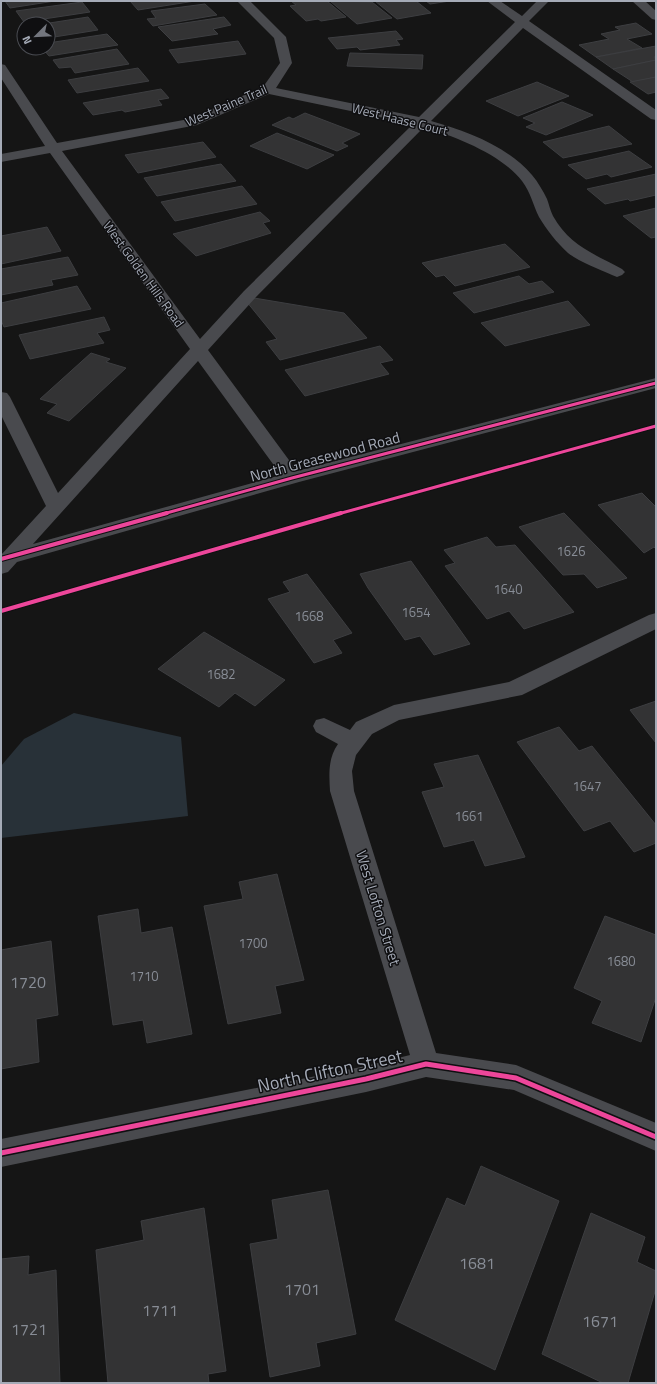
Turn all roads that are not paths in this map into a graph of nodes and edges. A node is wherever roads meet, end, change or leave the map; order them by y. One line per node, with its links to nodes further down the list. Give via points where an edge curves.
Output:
1 (243, 1): 8 (street, West Paine Trail, via 280,37 286,63)
2 (493, 1): 6 (street)
3 (543, 1): 6 (street)
4 (638, 1): 5 (street)
5 (656, 17)
6 (522, 21): 9 (street); 10 (street)
7 (1, 68): 11 (street, West Golden Hills Road)
8 (268, 90): 10 (street, West Haase Court); 11 (street, West Paine Trail, via 192,122)
9 (656, 116)
10 (422, 122): 13 (street, West Haase Court, via 484,145 512,164 527,178 539,197 546,216 574,250); 14 (street, via 250,294)
11 (53, 148): 12 (street, West Paine Trail); 14 (street, West Golden Hills Road)
12 (1, 158)
13 (617, 272)
14 (199, 350): 17 (street, West Golden Hills Road); 18 (street)
15 (656, 383): 17 (street, North Greasewood Road)
16 (1, 397): 18 (street)
17 (292, 478): 19 (street, North Greasewood Road)
18 (56, 507): 19 (street)
19 (4, 561)
20 (656, 620): 22 (street, via 514,689 394,713 364,728)
21 (324, 726): 22 (street)
22 (349, 747): 23 (street, West Lofton Street, via 340,771 342,791)
23 (426, 1064): 24 (street, North Clifton Street, via 516,1078); 25 (street, North Clifton Street, via 366,1079)
24 (656, 1137)
25 (1, 1153)

